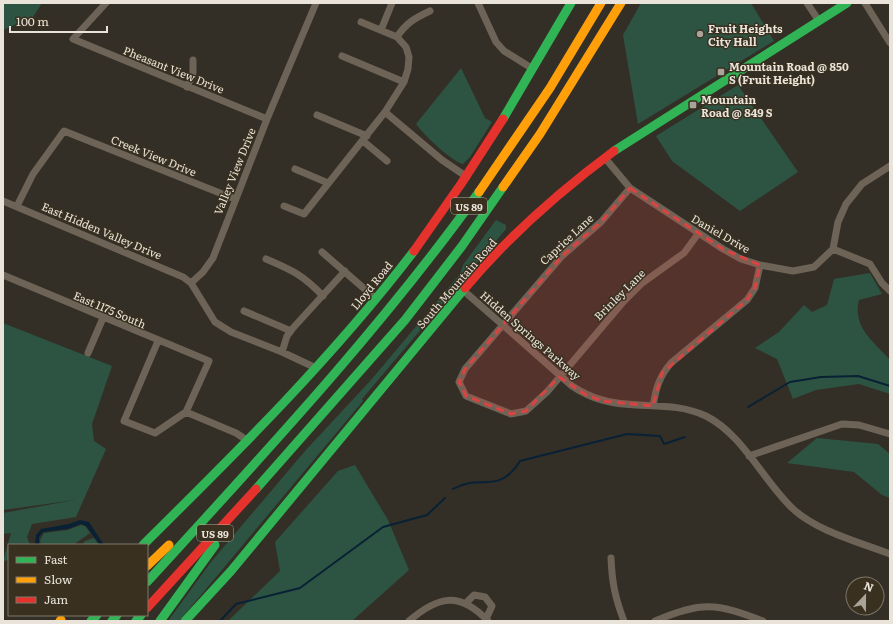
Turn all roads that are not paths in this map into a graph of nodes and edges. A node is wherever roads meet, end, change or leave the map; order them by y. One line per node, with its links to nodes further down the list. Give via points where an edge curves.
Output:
1 (106, 3): 21 (street, Pheasant View Drive, via 73,39)
2 (316, 3): 24 (street, Valley View Drive)
3 (392, 3): 14 (street)
4 (478, 3): 19 (street, via 496,42 504,51)
5 (571, 3): 19 (main road, Lloyd Road)
6 (601, 3): 64 (main road, US 89, via 514,143 434,253 356,350)
7 (621, 3): 63 (main road, US 89, via 540,134 462,246 380,350)
8 (807, 3): 12 (street)
9 (847, 3): 12 (main road, South Mountain Road)
10 (865, 3): 16 (street)
11 (430, 11): 15 (street, via 411,20)
12 (819, 21): 26 (main road, South Mountain Road)
13 (361, 22): 14 (street)
14 (381, 30): 15 (street)
15 (397, 37): 20 (street, via 406,47 409,57)
16 (890, 43)
17 (342, 56): 20 (street)
18 (193, 60): 21 (street, via 193,73)
19 (533, 69): 30 (main road, Lloyd Road)
20 (404, 82): 22 (street)
21 (187, 87): 24 (street, Pheasant View Drive)
22 (385, 112): 25 (street); 30 (street, via 442,160)
23 (317, 115): 25 (street)
24 (267, 119): 33 (street, Valley View Drive)
25 (365, 138): 27 (street); 31 (street)
26 (605, 158): 32 (street, Daniel Drive); 45 (main road, South Mountain Road, via 564,189 522,227 491,257)
27 (387, 161)
28 (890, 166): 38 (street, via 862,184 846,204 838,222)
29 (295, 169): 31 (street)
30 (467, 177): 48 (main road, Lloyd Road, via 420,243)
31 (328, 183): 36 (street, via 304,214)
32 (630, 188): 37 (street, Daniel Drive); 51 (street, Caprice Lane, via 601,222 562,256)
33 (235, 199): 35 (street, Creek View Drive, via 64,131 33,174); 44 (street, Valley View Drive, via 212,258 203,272)
34 (3, 201): 35 (street, East Hidden Valley Drive)
35 (17, 206): 44 (street, East Hidden Valley Drive, via 172,271)
36 (284, 206)
37 (698, 234): 41 (street, Daniel Drive, via 742,260); 57 (street, Brinley Lane, via 684,253 641,284 624,300)
38 (833, 249): 41 (street, Daniel Drive, via 814,268 794,271); 46 (street, via 870,264 882,284)
39 (322, 252): 42 (street)
40 (266, 259): 47 (street, via 307,280)
41 (760, 266): 58 (street, via 755,288 747,300 662,373)
42 (346, 272): 47 (street); 48 (street)
43 (3, 275): 50 (street, East 1175 South)
44 (191, 283): 55 (street, via 215,322 231,332)
45 (464, 291): 51 (street, Hidden Springs Parkway); 74 (main road, South Mountain Road, via 231,571)
46 (890, 291)
47 (323, 296): 52 (street)
48 (376, 298): 56 (main road, Lloyd Road)
49 (244, 311): 52 (street)
50 (103, 318): 53 (street, East 1175 South); 54 (street)
51 (502, 325): 57 (street, Hidden Springs Parkway); 57 (street, Caprice Lane, via 465,369 459,382 466,396 511,414 526,411)
52 (291, 331): 55 (street)
53 (158, 341): 59 (street, East 1175 South, via 209,361); 59 (street, via 124,421 155,433)
54 (88, 352)
55 (282, 352): 56 (street)
56 (316, 368): 61 (main road, Lloyd Road)
57 (560, 376): 58 (street, Hidden Springs Parkway, via 586,395 624,404)
58 (653, 406): 62 (street, Hidden Springs Parkway, via 675,407 706,416 732,435)
59 (186, 412): 61 (street, via 236,433)
60 (890, 434): 62 (street, via 859,425 842,424)
61 (248, 441): 65 (main road, Lloyd Road)
62 (749, 456): 66 (street, Hidden Springs Parkway, via 804,518)
63 (284, 458): 71 (main road, US 89); 73 (main road, via 227,529)
64 (257, 460): 68 (main road); 69 (main road, US 89)
65 (144, 544)
66 (890, 554)
67 (611, 558): 76 (street, via 613,587)
68 (148, 565)
69 (148, 581)
70 (466, 603): 72 (street); 72 (street, via 474,595 485,597 492,606); 75 (street, via 453,600 438,601 424,607)
71 (148, 607)
72 (487, 620)
73 (160, 621)
74 (185, 621)
75 (408, 621)
76 (624, 621)
77 (655, 621): 78 (street, via 680,610 712,606 730,609)
78 (763, 621)

